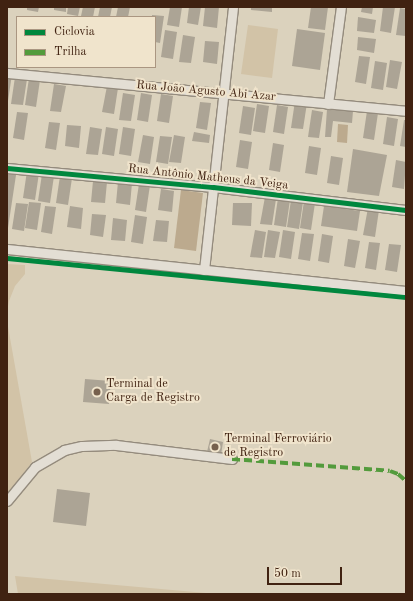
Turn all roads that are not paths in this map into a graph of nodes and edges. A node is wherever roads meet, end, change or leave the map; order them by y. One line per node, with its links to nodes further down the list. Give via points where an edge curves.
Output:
1 (233, 7): 4 (street)
2 (341, 7): 5 (street)
3 (7, 73): 4 (street, Rua João Agusto Abi Azar)
4 (223, 93): 5 (street, Rua João Agusto Abi Azar); 8 (street)
5 (328, 104): 6 (street, Rua João Agusto Abi Azar)
6 (406, 111)
7 (7, 168): 8 (street, Rua Antônio Matheus da Veiga)
8 (213, 187): 9 (street, Rua Antônio Matheus da Veiga); 11 (street)
9 (406, 210)
10 (7, 249): 11 (street)
11 (204, 270): 12 (street)
12 (406, 291)
13 (232, 458): 14 (street, via 116,446 82,446 64,450 35,467)
14 (7, 501)

